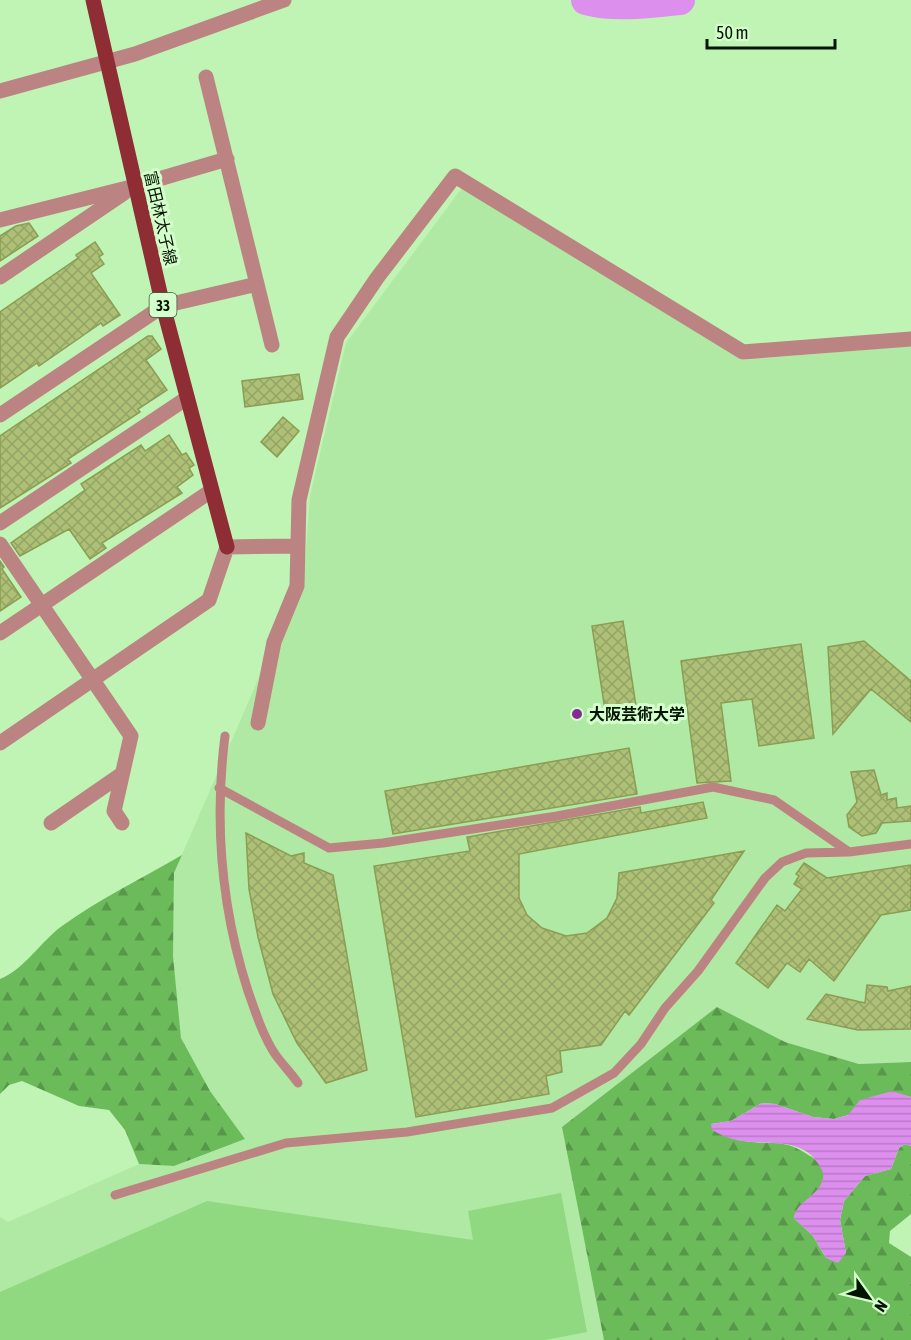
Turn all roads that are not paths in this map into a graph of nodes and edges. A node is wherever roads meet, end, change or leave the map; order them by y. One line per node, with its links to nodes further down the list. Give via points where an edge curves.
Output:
1 (93, 0): 3 (main road, 富田林太子線 / 33)
2 (284, 0): 3 (street)
3 (108, 62): 5 (street); 7 (main road, 富田林太子線 / 33)
4 (206, 77): 6 (street)
5 (0, 91)
6 (226, 159): 7 (street); 10 (street)
7 (135, 186): 8 (street); 9 (street); 11 (main road, 富田林太子線 / 33)
8 (0, 220)
9 (0, 277)
10 (257, 284): 11 (street); 13 (street)
11 (163, 306): 14 (main road, 富田林太子線 / 33); 15 (street)
12 (911, 339): 19 (street, via 743,352 455,176 337,337 299,501)
13 (272, 345)
14 (187, 398): 16 (main road, 富田林太子線 / 33); 17 (street)
15 (0, 414)
16 (211, 491): 20 (main road, 富田林太子線 / 33); 21 (street)
17 (0, 524)
18 (0, 544): 21 (street)
19 (298, 546): 20 (street); 24 (street, via 297,586 274,642)
20 (227, 547): 23 (street, via 209,600)
21 (41, 605): 22 (street); 23 (street)
22 (0, 633)
23 (93, 681): 26 (street); 27 (street, via 131,736)
24 (258, 723)
25 (225, 736): 28 (lane)
26 (0, 743)
27 (122, 774): 29 (street); 30 (street, via 114,811)
28 (219, 788): 32 (lane, via 329,848 557,816 713,787 774,800); 33 (lane, via 220,862 236,955 275,1054)
29 (51, 823)
30 (122, 823)
31 (911, 844): 32 (lane)
32 (849, 852): 34 (lane, via 806,853 782,862 765,878 698,971 665,1008 642,1044 614,1073 552,1108 407,1132 286,1143)
33 (298, 1083)
34 (115, 1196)

